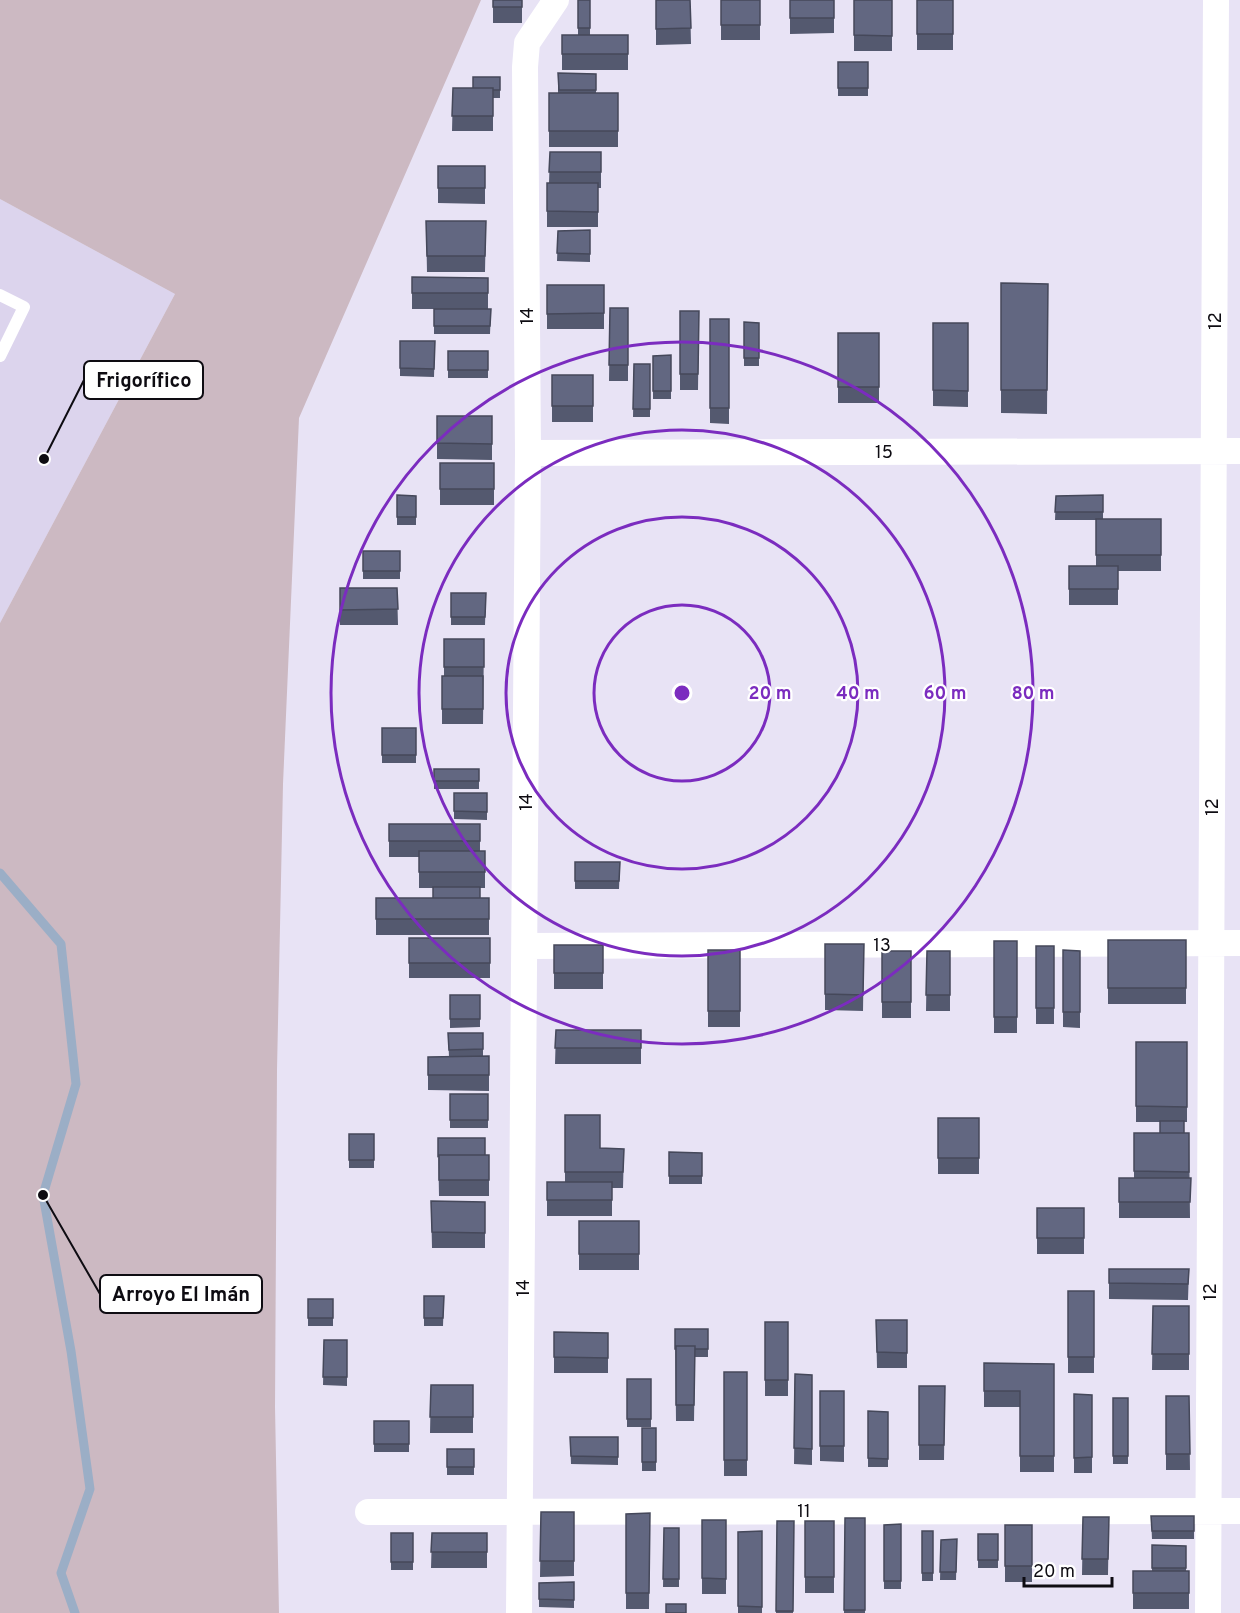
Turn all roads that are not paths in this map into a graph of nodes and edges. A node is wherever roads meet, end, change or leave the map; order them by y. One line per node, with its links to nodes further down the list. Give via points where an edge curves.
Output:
1 (555, 0): 7 (street, 14, via 528,43 525,67)
2 (1216, 0): 5 (street, 12)
3 (0, 295): 4 (lane, via 24,307)
4 (0, 357)
5 (1214, 451): 6 (street, 15); 7 (street, 15); 8 (street, 12)
6 (1240, 451)
7 (528, 453): 10 (street, 14)
8 (1212, 944): 9 (street, 13); 10 (street, 13); 11 (street, 12)
9 (1240, 944)
10 (525, 946): 14 (street, 14)
11 (1209, 1511): 12 (street, 11); 14 (street, 11); 16 (street, 12)
12 (1240, 1511)
13 (368, 1512): 14 (street, 11)
14 (521, 1512): 15 (street, 14)
15 (519, 1613)
16 (1208, 1613)

